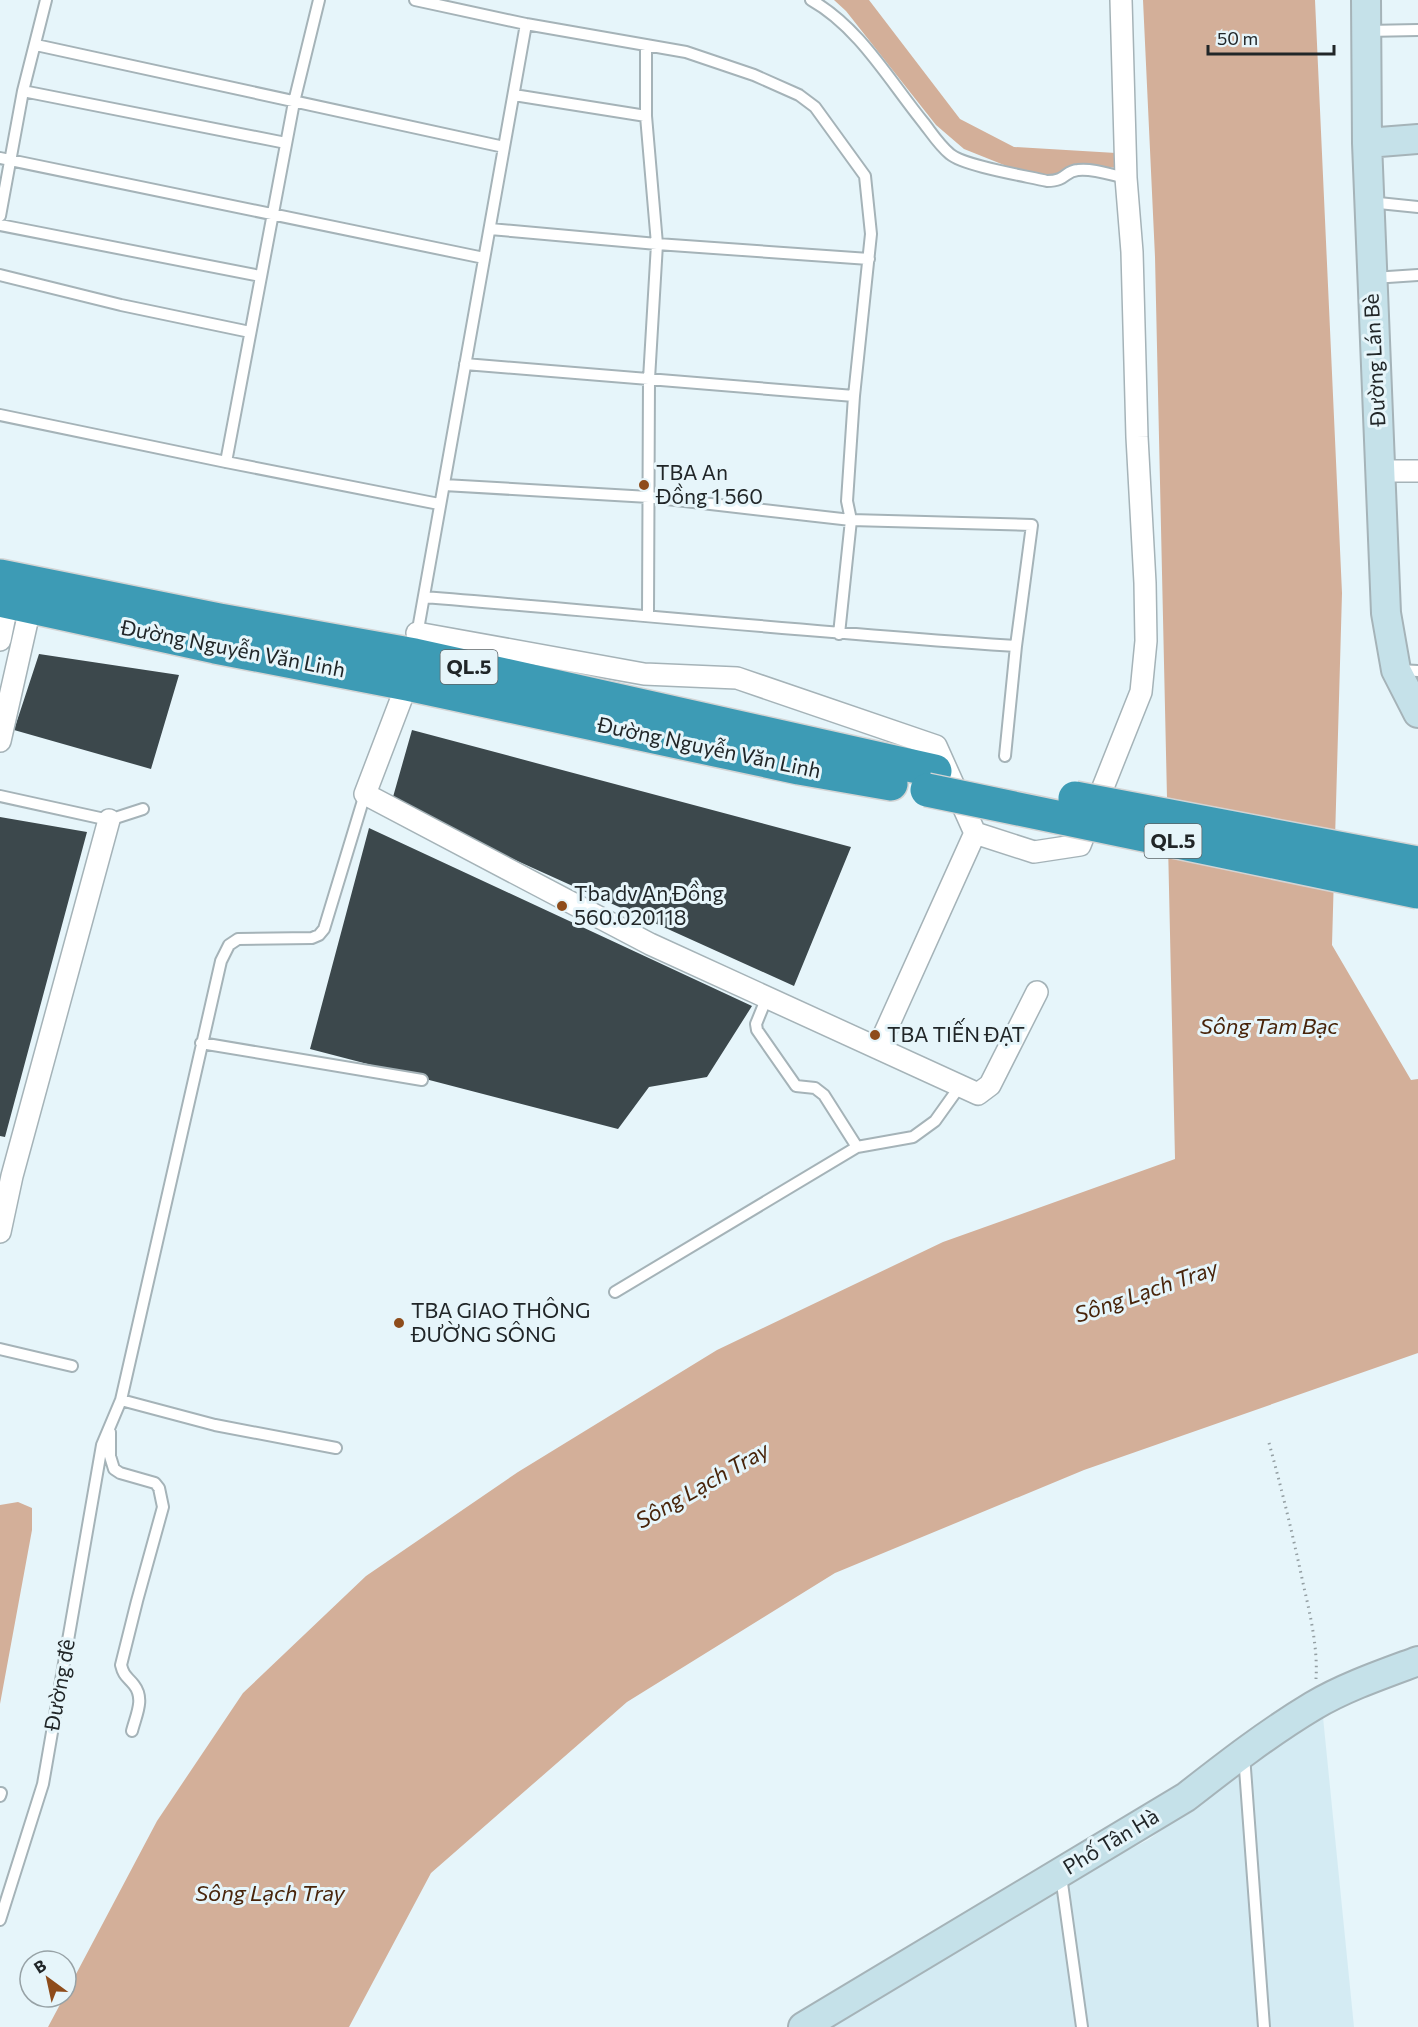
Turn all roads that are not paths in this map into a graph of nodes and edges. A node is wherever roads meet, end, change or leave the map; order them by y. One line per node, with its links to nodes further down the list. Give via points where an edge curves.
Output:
1 (46, 0): 10 (lane)
2 (319, 0): 14 (lane)
3 (416, 0): 7 (lane)
4 (811, 0): 21 (lane, via 846,27 950,155 1047,181 1060,181 1081,169)
5 (1121, 0): 21 (street)
6 (1366, 0): 9 (street, Đường Lán Bè)
7 (526, 24): 11 (lane); 13 (lane)
8 (1418, 30): 9 (lane)
9 (1366, 31): 18 (street, Đường Lán Bè)
10 (36, 45): 12 (lane); 14 (lane)
11 (646, 45): 15 (lane); 30 (lane, via 686,52 754,75 799,95 815,107 865,176 871,234)
12 (23, 91): 17 (lane); 20 (lane)
13 (514, 96): 15 (lane); 19 (lane)
14 (294, 102): 17 (lane); 19 (lane)
15 (646, 116): 28 (lane)
16 (1418, 139): 18 (street)
17 (286, 142): 24 (lane)
18 (1367, 143): 22 (street, Đường Lán Bè)
19 (504, 147): 27 (lane)
20 (5, 159): 24 (lane); 25 (lane)
21 (1126, 178): 63 (street, via 1145,584 1146,641 1141,692 1080,845 1034,852)
22 (1369, 202): 23 (lane); 34 (street, Đường Lán Bè)
23 (1418, 207)
24 (272, 214): 29 (lane); 33 (lane)
25 (0, 216)
26 (0, 225): 33 (lane)
27 (490, 229): 28 (lane); 29 (lane)
28 (657, 244): 30 (lane); 37 (lane)
29 (484, 258): 36 (lane)
30 (869, 259): 38 (lane)
31 (0, 274): 35 (lane)
32 (1418, 275): 34 (lane)
33 (260, 276): 35 (lane)
34 (1371, 278): 41 (street, Đường Lán Bè)
35 (250, 332): 40 (lane)
36 (465, 364): 37 (lane); 43 (lane)
37 (649, 379): 38 (lane); 44 (lane)
38 (854, 396): 46 (lane, via 847,501)
39 (0, 415): 40 (lane)
40 (226, 462): 45 (lane)
41 (1380, 471): 42 (street); 54 (street, Đường Lán Bè, via 1386,613)
42 (1418, 471)
43 (444, 485): 44 (lane); 45 (lane)
44 (649, 497): 46 (lane); 49 (lane)
45 (439, 504): 48 (lane)
46 (851, 520): 50 (lane); 52 (lane, via 1032,525)
47 (14, 591): 51 (street); 53 (highway, Đường Nguyễn Văn Linh / QL.5, via 215,647); 56 (street)
48 (424, 597): 49 (lane); 53 (lane)
49 (648, 615): 50 (lane)
50 (839, 634): 52 (lane)
51 (0, 640)
52 (1017, 646): 57 (lane)
53 (413, 657): 58 (highway, Đường Nguyễn Văn Linh / QL.5); 59 (street); 63 (street, via 737,678 936,746)
54 (1407, 671): 55 (street, Đường Lán Bè)
55 (1418, 713)
56 (0, 741)
57 (1005, 756)
58 (931, 781): 64 (highway, Đường Nguyễn Văn Linh / QL.5, bridge); 65 (highway, Đường Nguyễn Văn Linh / QL.5, bridge)
59 (365, 794): 67 (street, via 650,944); 68 (lane, Đường đê, via 324,929 312,938 244,938 229,945 221,961)
60 (0, 796): 62 (lane)
61 (143, 809): 62 (lane)
62 (109, 820): 73 (street)
63 (975, 833): 69 (street)
64 (1418, 863)
65 (1418, 892)
66 (1037, 992): 71 (street, via 990,1085 978,1094)
67 (766, 997): 69 (street); 72 (lane, via 757,1030 796,1086 815,1088 824,1095)
68 (201, 1043): 70 (lane); 78 (lane, Đường đê)
69 (878, 1048): 71 (street)
70 (422, 1080)
71 (960, 1086): 72 (lane, via 935,1121 913,1137)
72 (857, 1147): 75 (lane)
73 (6, 1175): 74 (street)
74 (0, 1232)
75 (615, 1292)
76 (0, 1349): 77 (lane)
77 (72, 1366)
78 (121, 1400): 79 (lane, Đường đê); 80 (lane, via 215,1425)
79 (110, 1429): 82 (lane, via 114,1469 155,1483 163,1507 121,1665 123,1674 138,1692 140,1703); 85 (lane, Đường đê, via 102,1445 43,1784)
80 (336, 1448)
81 (1418, 1661): 83 (street, Phố Tân Hà, via 1314,1705)
82 (132, 1731)
83 (1244, 1752): 84 (street, Phố Tân Hà, via 1186,1797); 88 (lane)
84 (1060, 1873): 86 (street, Phố Tân Hà); 87 (lane)
85 (0, 1920)
86 (803, 2027)
87 (1082, 2027)
88 (1264, 2027)

